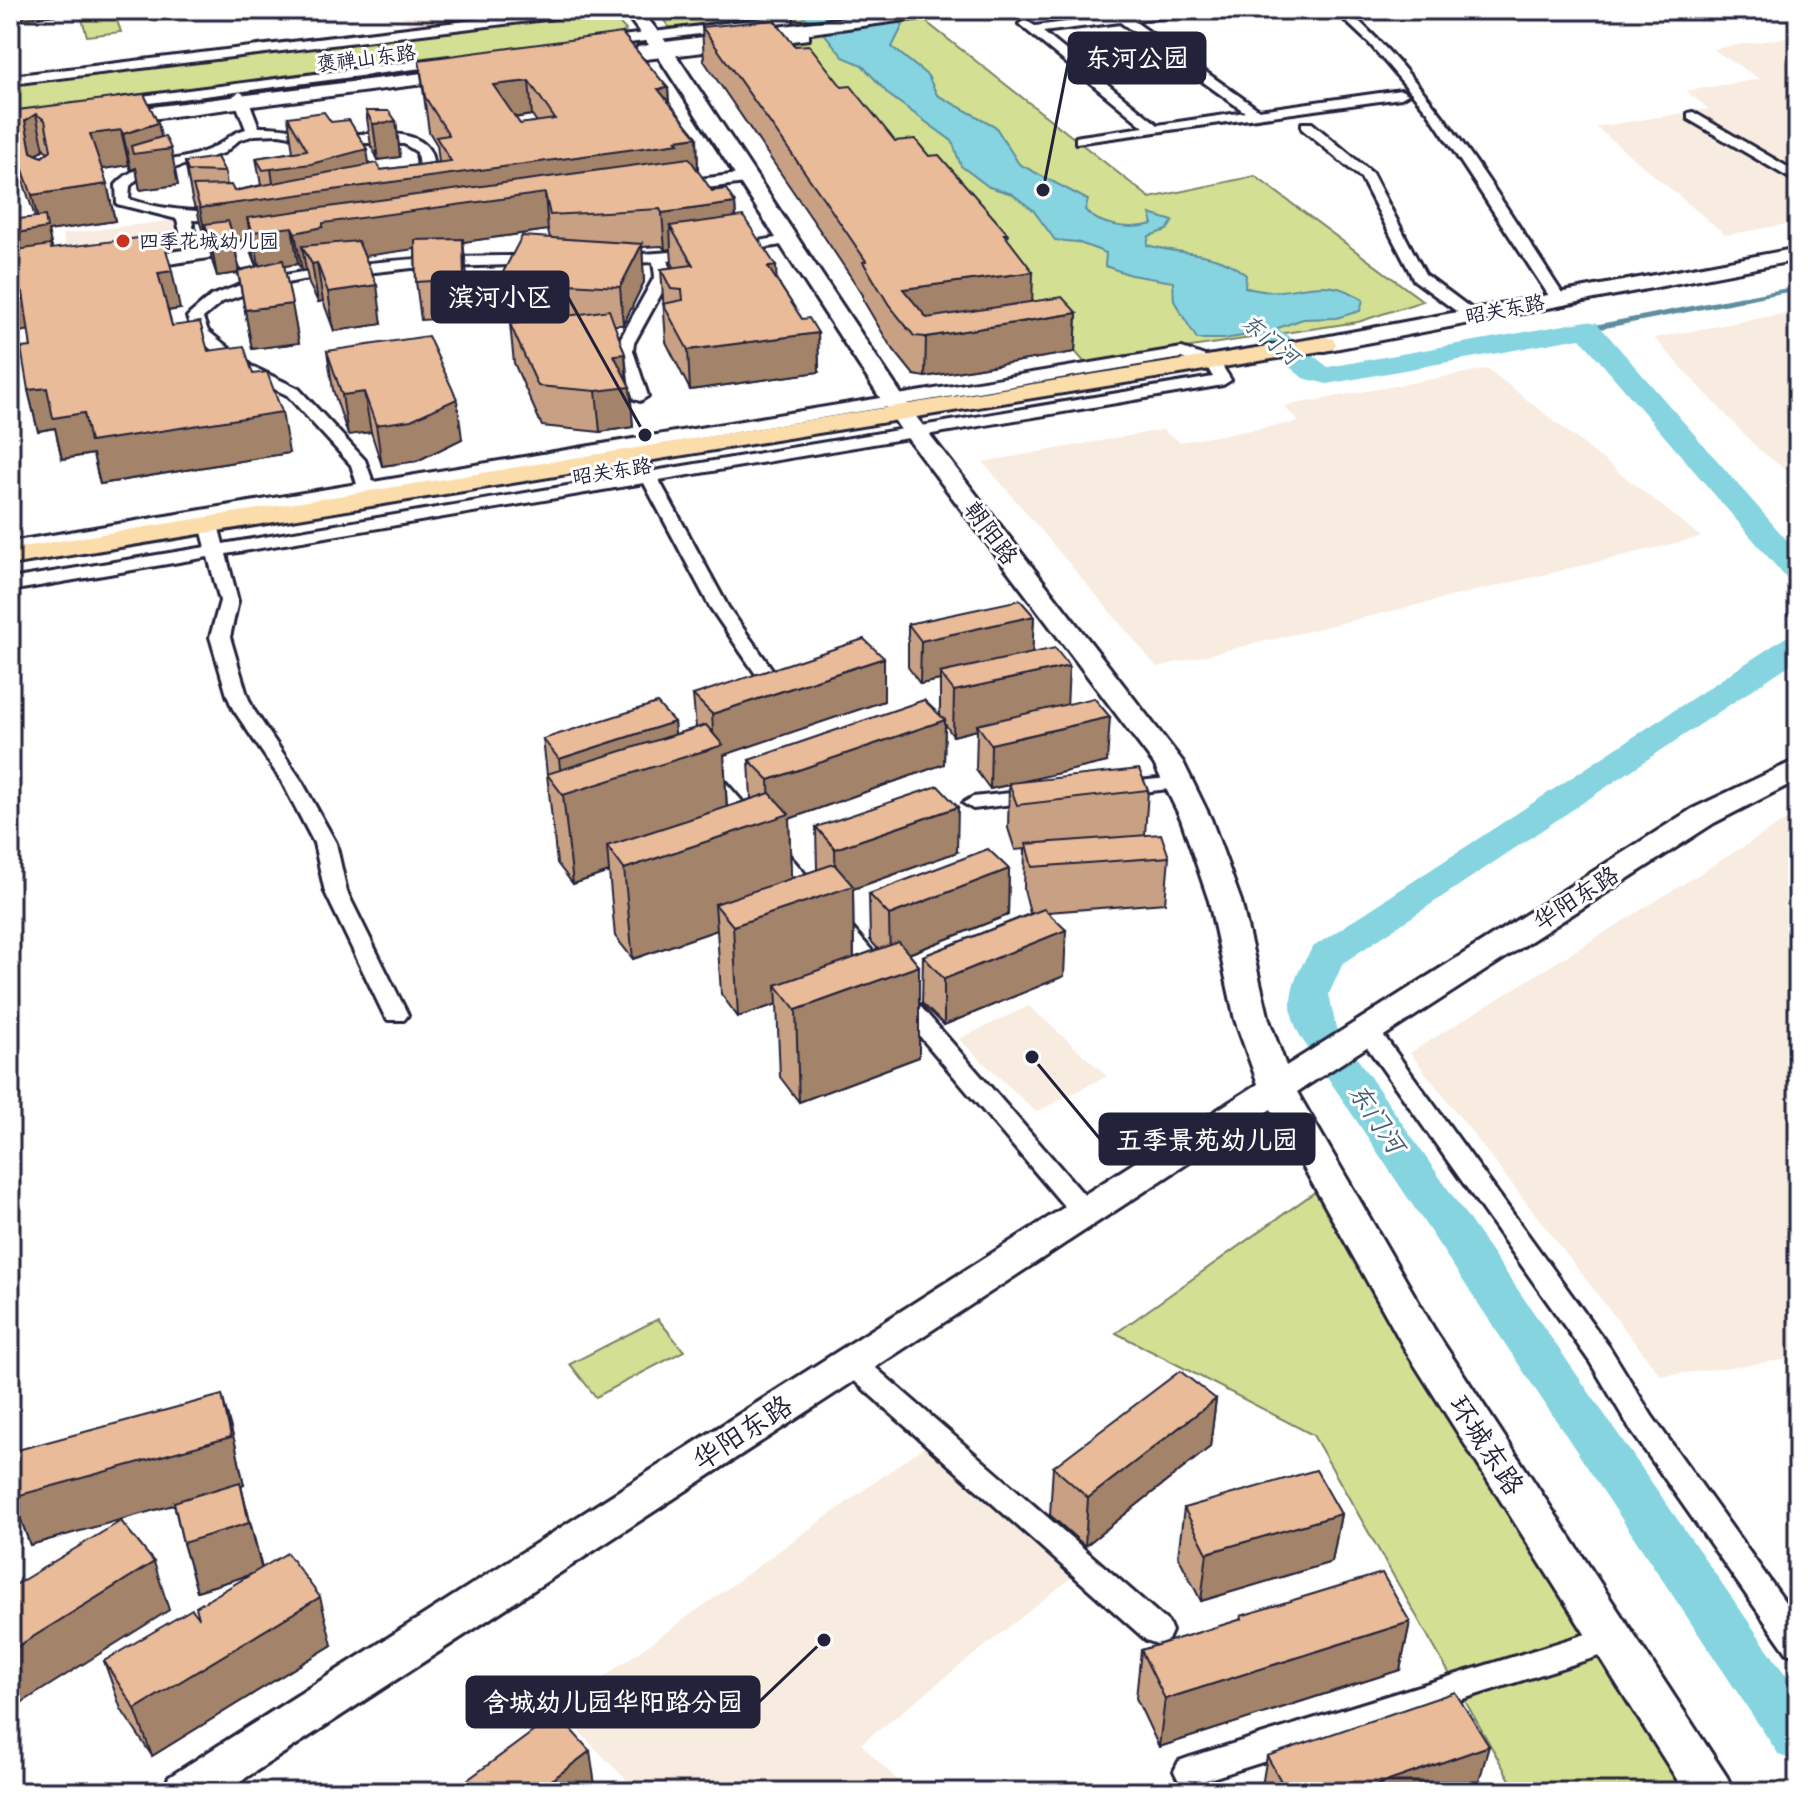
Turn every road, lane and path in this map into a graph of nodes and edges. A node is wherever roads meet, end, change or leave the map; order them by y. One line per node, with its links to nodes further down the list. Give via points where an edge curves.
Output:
1 (587, 10): 15 (street)
2 (632, 10): 10 (main road, 朝阳路)
3 (941, 10): 10 (main road, via 813,30)
4 (1074, 10): 9 (street)
5 (1187, 10): 7 (street)
6 (1340, 10): 40 (street, via 1405,73)
7 (1122, 18): 9 (street); 19 (street)
8 (788, 19): 10 (street)
9 (1091, 22): 23 (street, via 1029,27)
10 (660, 45): 11 (main road); 12 (street); 26 (main road, 朝阳路)
11 (584, 52)
12 (634, 57)
13 (465, 59): 18 (street)
14 (485, 71): 17 (main road, 褒禅山东路)
15 (10, 80)
16 (1401, 94): 19 (street)
17 (242, 101): 21 (main road, 褒禅山东路); 24 (street)
18 (104, 104)
19 (1257, 115): 23 (street)
20 (1693, 116): 27 (street)
21 (93, 120)
22 (1307, 126): 41 (street, via 1367,176 1419,277)
23 (1155, 129): 25 (street)
24 (254, 131): 29 (street, via 234,137 219,150 132,176 123,185 122,201); 29 (street, via 406,140 424,150 427,164 405,183 360,198 247,214)
25 (1081, 140)
26 (747, 178): 28 (street); 31 (main road, 朝阳路)
27 (1798, 179)
28 (652, 191)
29 (184, 216): 33 (street)
30 (305, 239): 32 (street)
31 (788, 240): 35 (street); 44 (main road, 朝阳路)
32 (241, 248): 33 (street); 39 (street)
33 (191, 254): 38 (street)
34 (1798, 254): 40 (main road, 昭关东路)
35 (660, 258): 37 (street); 43 (street, via 663,276 626,343)
36 (552, 260): 39 (street, via 402,262)
37 (593, 261)
38 (116, 265)
39 (255, 287): 46 (street, via 201,308 195,317 201,333 245,369 293,392 359,464)
40 (1558, 299): 41 (main road, 昭关东路)
41 (1472, 316): 42 (main road, 昭关东路)
42 (1324, 344): 44 (main road, 昭关东路, via 1213,364 1195,373)
43 (640, 396)
44 (905, 417): 45 (main road, 昭关东路); 46 (street); 55 (main road, 朝阳路)
45 (643, 465): 46 (main road, 昭关东路); 47 (main road, 昭关东路); 52 (street, via 719,607)
46 (369, 493): 47 (main road, 昭关东路); 48 (street)
47 (212, 538): 49 (main road, 昭关东路); 50 (main road, 昭关东路); 51 (street); 59 (street, via 229,601 220,637 237,695 325,843 336,892)
48 (10, 547)
49 (10, 557)
50 (10, 572)
51 (10, 585)
52 (762, 669)
53 (697, 761): 62 (street)
54 (1798, 768): 60 (main road, 华阳东路, via 1703,816)
55 (1179, 783): 56 (street); 61 (main road, 朝阳路, via 1225,901 1252,1020)
56 (1099, 791)
57 (1068, 794): 58 (street)
58 (973, 803)
59 (396, 1015)
60 (1363, 1034): 61 (main road, 华阳东路); 66 (street, via 1600,1355 1642,1424)
61 (1288, 1082): 62 (main road, 华阳东路); 65 (main road, 环城东路, via 1420,1340)
62 (1084, 1212): 63 (main road, 华阳东路)
63 (851, 1362): 64 (street); 68 (main road, 华阳东路)
64 (1157, 1631)
65 (1612, 1639): 67 (street); 69 (main road, 环城东路)
66 (1798, 1644)
67 (1190, 1771)
68 (185, 1792)
69 (1711, 1792)

